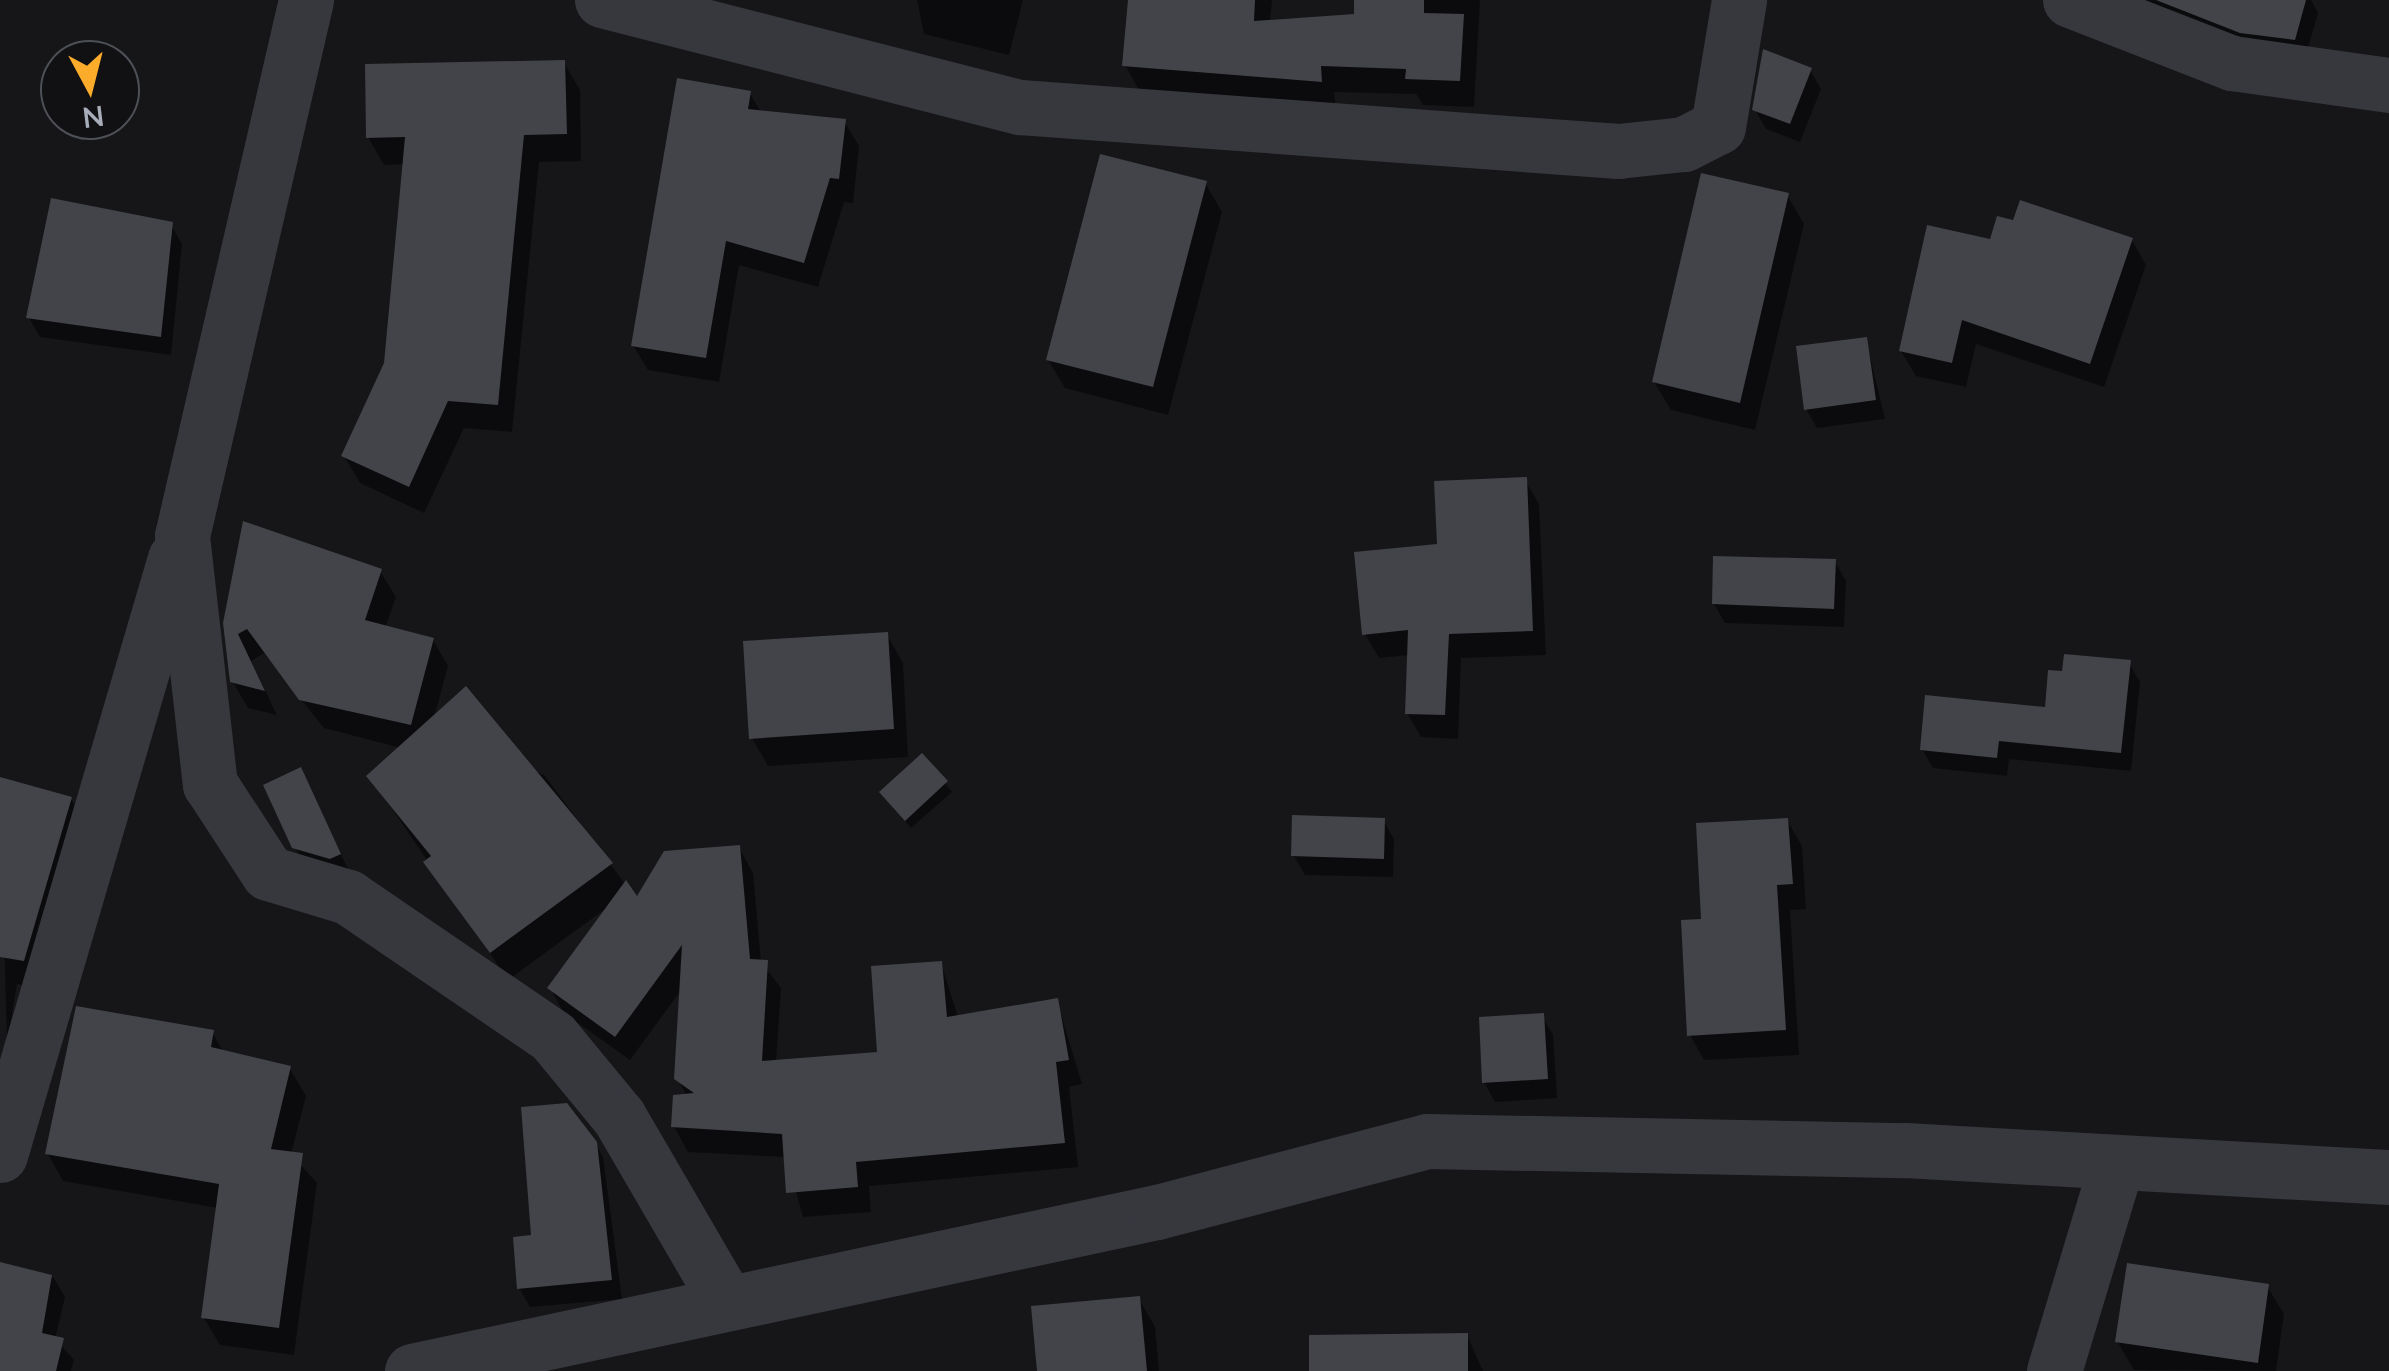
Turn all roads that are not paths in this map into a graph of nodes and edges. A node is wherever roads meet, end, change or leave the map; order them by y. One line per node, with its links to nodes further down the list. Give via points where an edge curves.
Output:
1 (306, 0): 6 (street)
2 (602, 0): 3 (street, via 1020,107 1618,151 1684,144 1718,127)
3 (1739, 0)
4 (2070, 0): 5 (street, via 2232,63)
5 (2389, 85)
6 (182, 536): 7 (street); 10 (street, via 210,784 268,873 348,897 553,1037 620,1117)
7 (0, 1155)
8 (2117, 1162): 9 (street); 10 (street, via 1427,1141 1157,1212); 12 (street)
9 (2389, 1177)
10 (725, 1298): 11 (street)
11 (412, 1371)
12 (2054, 1371)

